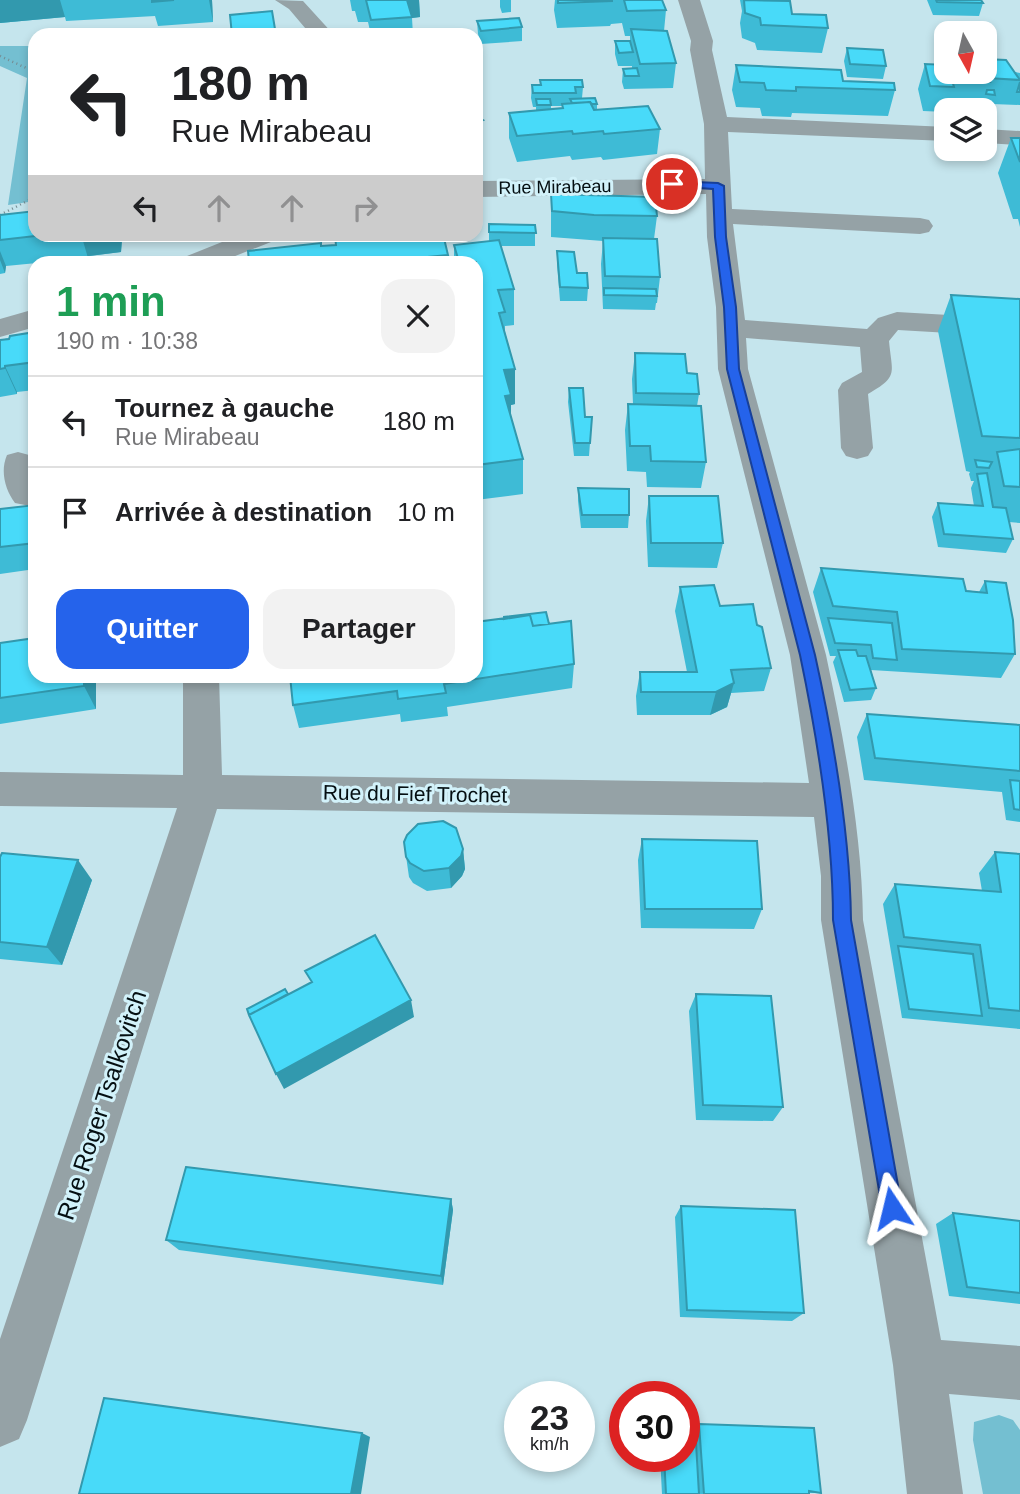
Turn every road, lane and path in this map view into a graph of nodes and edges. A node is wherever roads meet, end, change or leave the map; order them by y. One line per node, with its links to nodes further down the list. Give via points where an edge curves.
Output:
1 (286, 0): 3 (street)
2 (689, 0): 6 (street, via 702,41)
3 (317, 28)
4 (0, 56): 5 (path)
5 (28, 69)
6 (716, 124): 7 (street); 12 (street)
7 (934, 133)
8 (997, 137): 9 (street)
9 (1020, 138)
10 (483, 188): 12 (street, Rue Mirabeau, via 672,184)
11 (28, 201): 13 (path)
12 (719, 201): 14 (street, Rue Mirabeau); 19 (street)
13 (0, 215)
14 (920, 226)
15 (247, 242): 16 (street)
16 (212, 256)
17 (28, 320): 18 (street)
18 (0, 328)
19 (730, 328): 21 (street); 28 (street, via 733,369 808,655)
20 (1020, 328): 21 (street, via 897,321)
21 (874, 339): 22 (street, via 877,376 853,390)
22 (856, 448)
23 (19, 463): 24 (street, via 21,488)
24 (28, 495)
25 (201, 683): 27 (street, Rue Roger Tsalkovitch, via 204,764)
26 (0, 789): 27 (street, Rue du Fief Trochet)
27 (198, 790): 28 (street, Rue du Fief Trochet); 31 (street, Rue Roger Tsalkovitch, via 195,819)
28 (830, 800): 29 (street, via 842,876 842,920)
29 (919, 1365): 30 (street); 32 (street)
30 (1020, 1373)
31 (0, 1420)
32 (935, 1494)

